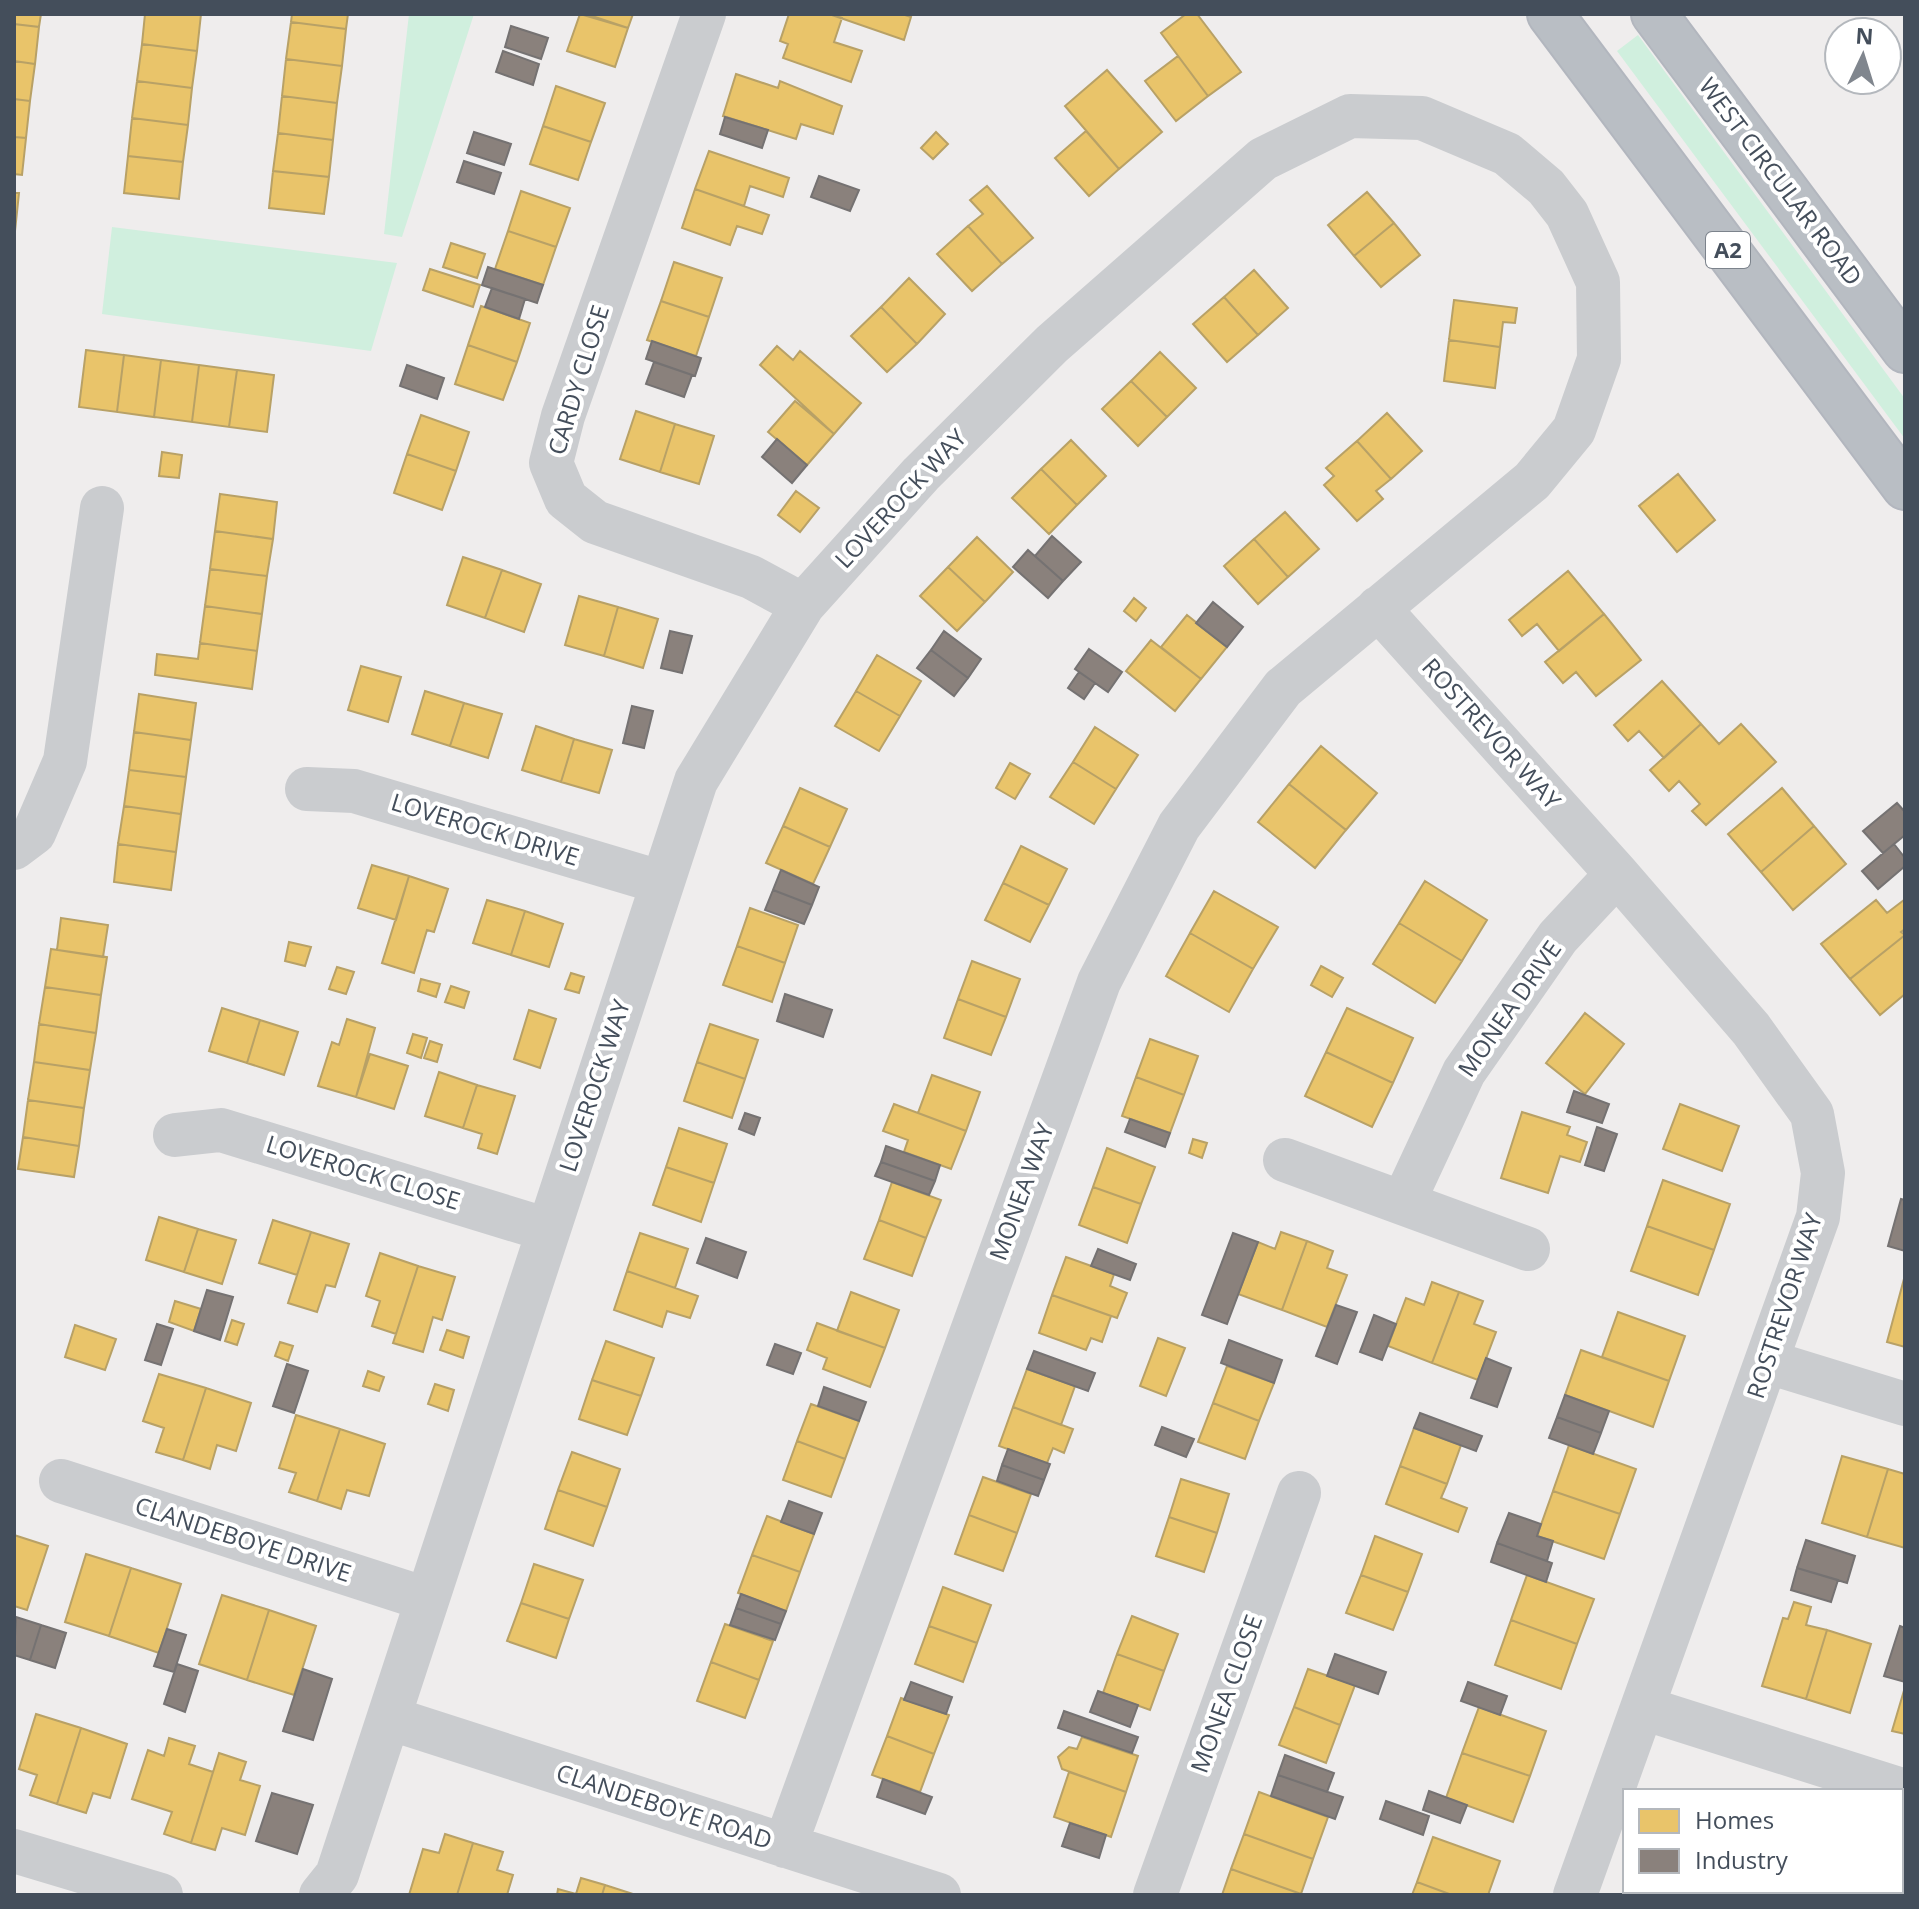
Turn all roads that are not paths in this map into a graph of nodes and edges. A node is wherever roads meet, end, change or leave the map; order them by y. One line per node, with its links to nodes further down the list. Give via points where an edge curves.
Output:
1 (704, 14): 7 (street, CARDY CLOSE, via 551,463 566,499 595,522 751,577)
2 (1550, 14): 5 (highway, A2)
3 (1654, 14): 4 (highway, WEST CIRCULAR ROAD)
4 (1905, 350)
5 (1905, 487)
6 (102, 508): 10 (street, via 65,761 34,833)
7 (803, 605): 8 (street, LOVEROCK WAY, via 921,474 1052,344 1263,159 1350,116 1422,118 1507,154 1546,187 1567,214 1598,282 1599,359 1574,430 1532,481); 12 (street, LOVEROCK WAY, via 696,781)
8 (1378, 608): 11 (street, ROSTREVOR WAY); 26 (street, MONEA WAY, via 1283,688 1179,826 1099,982)
9 (307, 789): 12 (street, LOVEROCK DRIVE, via 354,791)
10 (14, 848)
11 (1617, 874): 15 (street, MONEA DRIVE, via 1558,937 1464,1072); 18 (street, ROSTREVOR WAY, via 1751,1029 1812,1114 1823,1173 1818,1217)
12 (660, 882): 16 (street, LOVEROCK WAY)
13 (175, 1135): 16 (street, LOVEROCK CLOSE, via 221,1130)
14 (1285, 1160): 15 (street)
15 (1403, 1203): 17 (street)
16 (548, 1230): 22 (street, LOVEROCK WAY)
17 (1528, 1249)
18 (1768, 1362): 19 (street); 23 (street, ROSTREVOR WAY)
19 (1905, 1404)
20 (61, 1481): 22 (street, CLANDEBOYE DRIVE)
21 (1299, 1493): 31 (street, MONEA CLOSE)
22 (426, 1599): 24 (street, LOVEROCK WAY)
23 (1643, 1708): 25 (street); 32 (street, ROSTREVOR WAY)
24 (389, 1718): 26 (street, CLANDEBOYE ROAD); 29 (street, LOVEROCK WAY, via 337,1875)
25 (1899, 1789)
26 (785, 1846): 30 (street, CLANDEBOYE ROAD)
27 (14, 1851): 28 (street)
28 (161, 1895)
29 (321, 1895)
30 (939, 1895)
31 (1155, 1895)
32 (1575, 1895)

